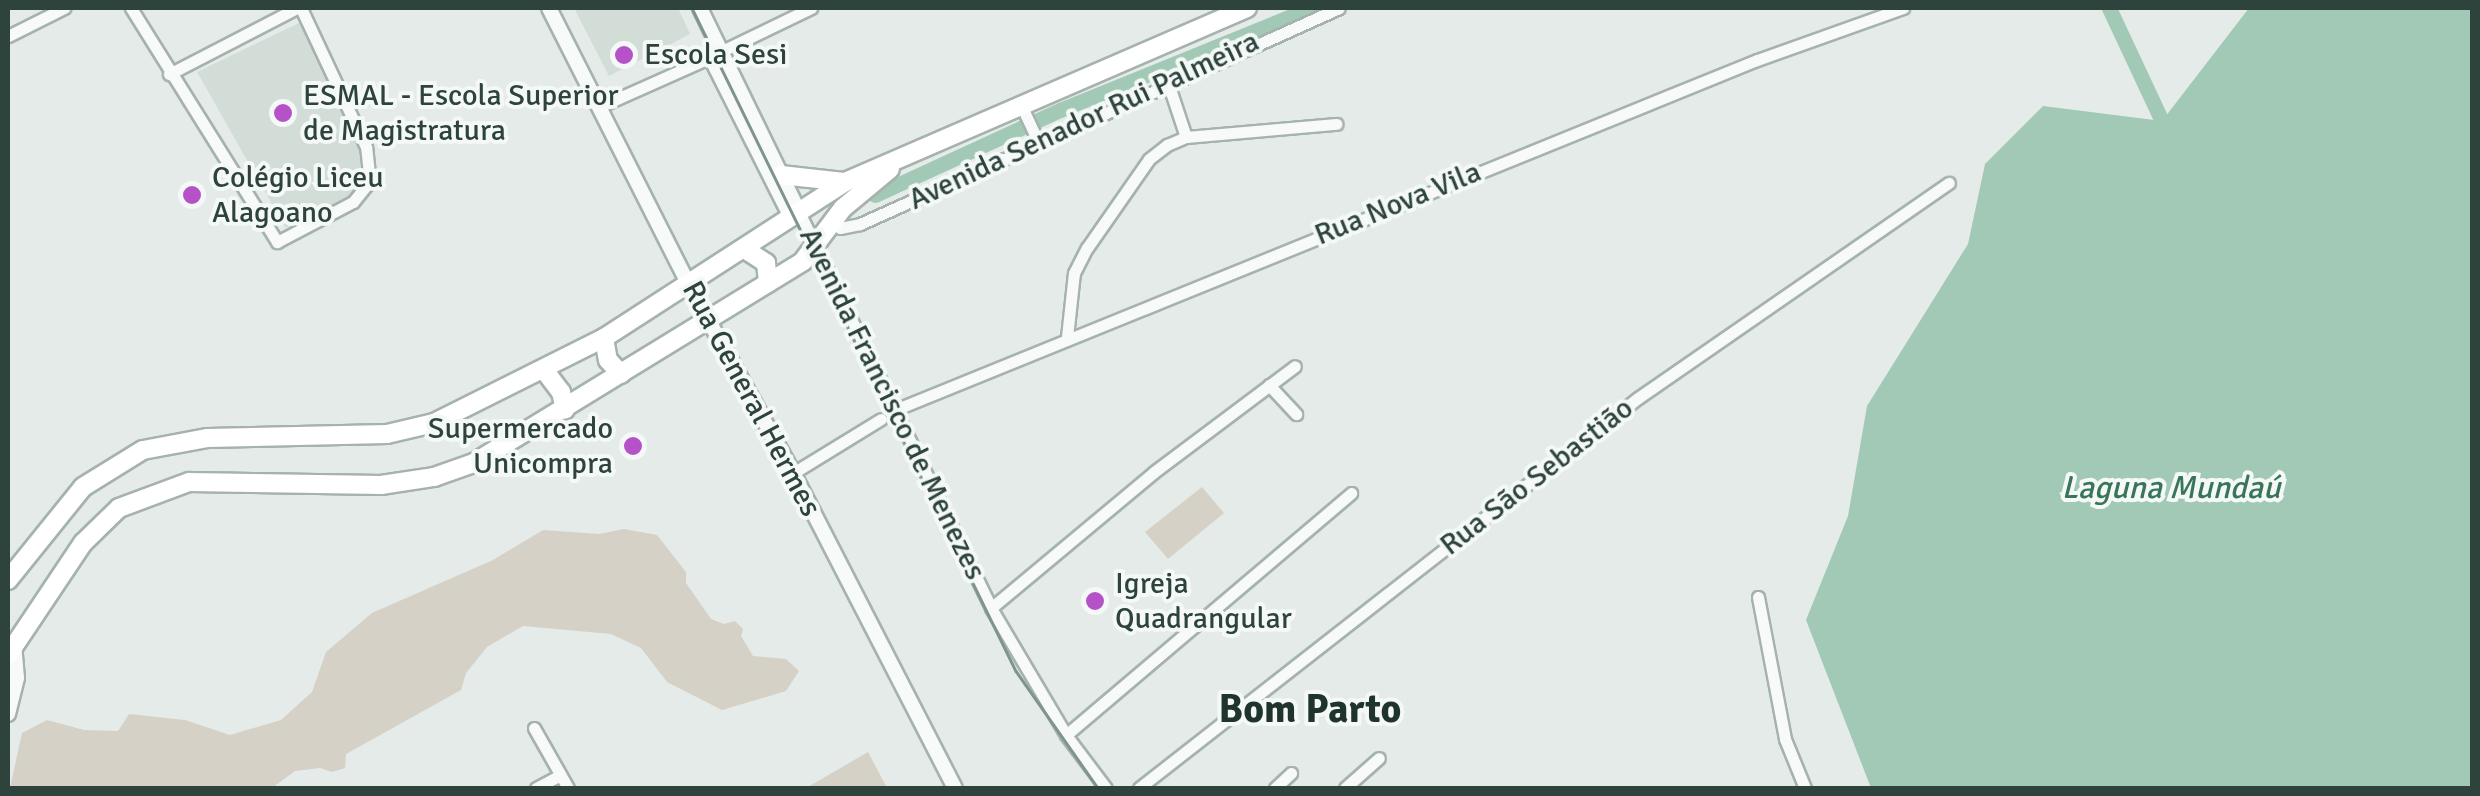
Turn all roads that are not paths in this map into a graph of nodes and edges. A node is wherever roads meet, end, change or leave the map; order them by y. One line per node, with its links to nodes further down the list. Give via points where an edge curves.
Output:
1 (64, 8): 10 (street)
2 (132, 8): 12 (street)
3 (300, 8): 12 (street); 12 (street, via 366,147 369,174 353,202 282,241 273,240)
4 (549, 8): 14 (street, Rua General Hermes)
5 (700, 8): 11 (street, Avenida Francisco de Menezes)
6 (811, 8): 11 (street)
7 (1248, 8): 15 (main road)
8 (1339, 8): 13 (street, Avenida Senador Rui Palmeira)
9 (1902, 8): 31 (street, Rua Nova Vila)
10 (8, 36)
11 (716, 54): 14 (street); 20 (street, Avenida Francisco de Menezes); 23 (street)
12 (169, 74)
13 (1168, 83): 17 (street); 18 (street, Avenida Senador Rui Palmeira)
14 (601, 106): 28 (street, Rua General Hermes)
15 (1024, 111): 18 (street); 19 (main road)
16 (1336, 124): 17 (street)
17 (1186, 137): 31 (street, via 1149,159 1086,248 1074,274)
18 (1036, 138): 24 (street, Avenida Senador Rui Palmeira, via 848,229)
19 (910, 153): 21 (main road); 24 (main road)
20 (781, 176): 21 (main road); 23 (street, Avenida Francisco de Menezes)
21 (845, 182): 23 (main road)
22 (1950, 183): 59 (street, Rua São Sebastião, via 1638,398)
23 (794, 215): 25 (street, Avenida Francisco de Menezes); 26 (main road)
24 (831, 221): 25 (main road)
25 (816, 248): 27 (main road); 36 (street, Avenida Francisco de Menezes)
26 (746, 250): 27 (main road, via 766,263); 28 (main road)
27 (768, 282): 29 (main road)
28 (690, 286): 29 (street, Rua General Hermes); 30 (main road)
29 (708, 322): 34 (main road); 40 (street, Rua General Hermes)
30 (604, 338): 33 (main road); 34 (main road, via 608,360)
31 (1067, 338): 36 (street, Rua Nova Vila)
32 (1295, 366): 35 (street)
33 (546, 371): 37 (main road); 42 (main road, via 412,430 208,438 143,450 83,487)
34 (622, 374): 37 (main road)
35 (1269, 385): 38 (street); 46 (street)
36 (897, 409): 46 (street, Avenida Francisco de Menezes)
37 (564, 410): 48 (main road, via 449,473 381,484 189,482 142,496 83,543)
38 (1296, 414)
39 (881, 419): 40 (street)
40 (793, 472): 57 (street, Rua General Hermes)
41 (1350, 493): 51 (street)
42 (34, 544): 43 (main road); 44 (main road)
43 (8, 580)
44 (8, 594)
45 (1758, 597): 62 (street, via 1785,739)
46 (991, 608): 51 (street, Avenida Francisco de Menezes)
47 (8, 625): 48 (main road)
48 (11, 650): 49 (street, via 16,678)
49 (8, 714)
50 (534, 728): 54 (street)
51 (1066, 736): 58 (street, Avenida Francisco de Menezes)
52 (1379, 758): 61 (street)
53 (1291, 773): 60 (street)
54 (560, 775): 55 (street); 56 (street)
55 (536, 788)
56 (568, 788)
57 (955, 788)
58 (1106, 788)
59 (1138, 788)
60 (1278, 788)
61 (1344, 788)
62 (1805, 788)

